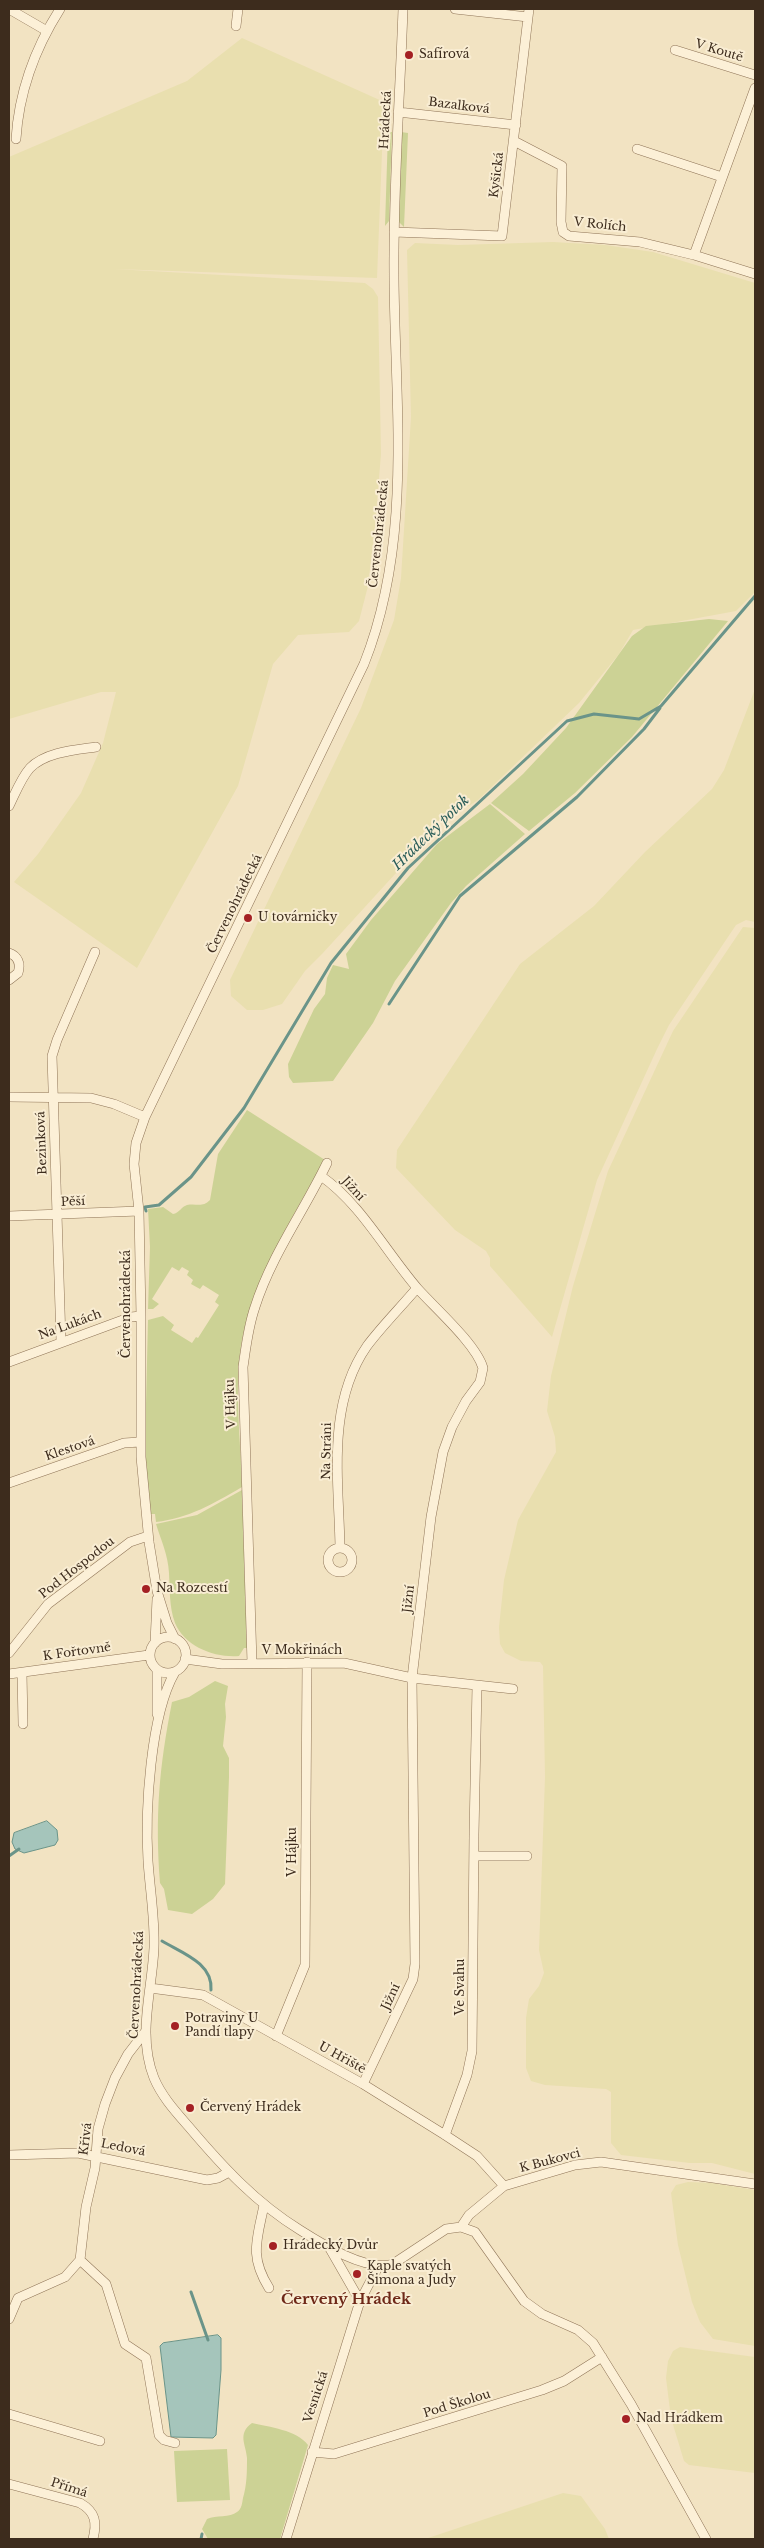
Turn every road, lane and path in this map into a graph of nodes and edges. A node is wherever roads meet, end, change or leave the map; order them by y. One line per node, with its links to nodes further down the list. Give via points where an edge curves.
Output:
1 (9, 9): 8 (street)
2 (60, 9): 8 (street)
3 (238, 9): 7 (street)
4 (403, 9): 14 (street, Hrádecká)
5 (455, 9): 6 (street)
6 (529, 13): 15 (street, Kyšická)
7 (236, 26)
8 (46, 31): 13 (street, via 32,60)
9 (675, 50): 10 (street, V Koutě)
10 (755, 75)
11 (755, 88): 19 (street)
12 (9, 108): 13 (street)
13 (18, 109): 16 (street)
14 (398, 112): 15 (street, Bazalková); 20 (street, Hrádecká)
15 (516, 125): 17 (street, Kyšická)
16 (16, 139)
17 (514, 141): 20 (street, Kyšická, via 502,236); 21 (street, V Rolích, via 562,166 561,222 563,232 569,236 640,242)
18 (637, 150): 19 (street)
19 (722, 177): 21 (street)
20 (394, 232): 30 (street, Červenohrádecká, via 398,464 388,575 378,623 364,664)
21 (694, 255): 22 (street, V Rolích)
22 (755, 274)
23 (96, 747): 24 (street, via 64,752 38,762 26,774)
24 (9, 806)
25 (95, 952): 29 (street, Bezinková, via 54,1050)
26 (9, 953): 27 (street, via 19,964 18,973)
27 (9, 980)
28 (9, 1097): 29 (street)
29 (53, 1097): 30 (street, via 96,1099); 34 (street, Bezinková)
30 (145, 1117): 33 (street, Červenohrádecká, via 134,1153)
31 (327, 1164): 32 (street, V Hájku)
32 (322, 1176): 36 (street, Jižní, via 346,1198); 51 (street, V Hájku, via 287,1236 255,1306 247,1334 243,1367)
33 (139, 1211): 34 (street, Pěší); 37 (street, Červenohrádecká)
34 (56, 1215): 35 (street, Pěší); 38 (street, Bezinková)
35 (9, 1216)
36 (417, 1288): 43 (street, Na Stráni, via 368,1346 343,1400 338,1448); 56 (street, Jižní, via 469,1345 481,1363 483,1373 452,1427 443,1452)
37 (141, 1316): 38 (street, Na Lukách); 40 (street, Červenohrádecká)
38 (61, 1341): 39 (street, Na Lukách)
39 (9, 1362)
40 (140, 1442): 41 (street, Klestová, via 124,1443); 42 (street, Červenohrádecká)
41 (9, 1483)
42 (148, 1536): 44 (street, Červenohrádecká); 47 (street, Pod Hospodou, via 130,1542 48,1604)
43 (340, 1548)
44 (157, 1591): 45 (street, Červenohrádecká); 46 (street, Červenohrádecká)
45 (175, 1639): 46 (street, via 165,1637); 49 (street, via 184,1647)
46 (155, 1642): 48 (street)
47 (10, 1648)
48 (150, 1655): 52 (street, via 150,1662); 54 (street, K Fořtovně)
49 (185, 1659): 51 (street, V Mokřinách, via 212,1664); 53 (street)
50 (307, 1662): 51 (street, V Mokřinách); 56 (street, V Mokřinách, via 344,1663); 65 (street, V Hájku, via 305,1965)
51 (252, 1663)
52 (157, 1670): 53 (street); 59 (street, Červenohrádecká)
53 (175, 1672): 59 (street, Červenohrádecká)
54 (22, 1673): 55 (street, K Fořtovně); 60 (street)
55 (9, 1674)
56 (412, 1678): 57 (street, V Mokřinách); 66 (street, Jižní, via 415,1964 413,1979)
57 (477, 1686): 58 (street, V Mokřinách); 61 (street, Ve Svahu)
58 (513, 1689)
59 (158, 1721): 63 (street, Červenohrádecká, via 148,1808 154,1947)
60 (23, 1724)
61 (474, 1856): 62 (street); 67 (street, Ve Svahu, via 472,2051 467,2076)
62 (527, 1856)
63 (150, 1988): 64 (street, Červenohrádecká); 65 (street, U Hřiště, via 203,1994)
64 (145, 2032): 69 (street, Křivá, via 114,2078 98,2129); 70 (street, Červenohrádecká, via 149,2064 164,2096)
65 (276, 2036): 66 (street, U Hřiště)
66 (363, 2084): 67 (street, U Hřiště)
67 (445, 2135): 72 (street, U Hřiště, via 477,2156)
68 (9, 2154): 69 (street, Ledová)
69 (96, 2156): 70 (street, Ledová, via 207,2180); 76 (street, Křivá)
70 (229, 2172): 73 (street, Červenohrádecká)
71 (755, 2184): 72 (street, K Bukovci, via 601,2162 575,2165)
72 (504, 2186): 74 (street, K Bukovci, via 469,2215)
73 (264, 2205): 75 (street, Červenohrádecká); 78 (street, via 255,2259)
74 (461, 2227): 77 (street, via 446,2230 393,2264); 81 (street, via 479,2237 524,2301 542,2314 578,2330)
75 (330, 2247): 77 (street, Červenohrádecká); 79 (street)
76 (80, 2260): 80 (street, via 65,2277 18,2298); 84 (street, via 106,2284 125,2344 146,2358 159,2435)
77 (378, 2267): 79 (street, Vesnická)
78 (269, 2288)
79 (360, 2301): 85 (street, Vesnická)
80 (9, 2319)
81 (602, 2357): 85 (street, Pod Školou, via 564,2381 542,2390 334,2454); 89 (street)
82 (9, 2414): 83 (street)
83 (100, 2441)
84 (174, 2443)
85 (312, 2452): 88 (street, Vesnická)
86 (9, 2484): 87 (street, Přímá, via 80,2502 88,2507 96,2523)
87 (93, 2539)
88 (286, 2539)
89 (706, 2539)

